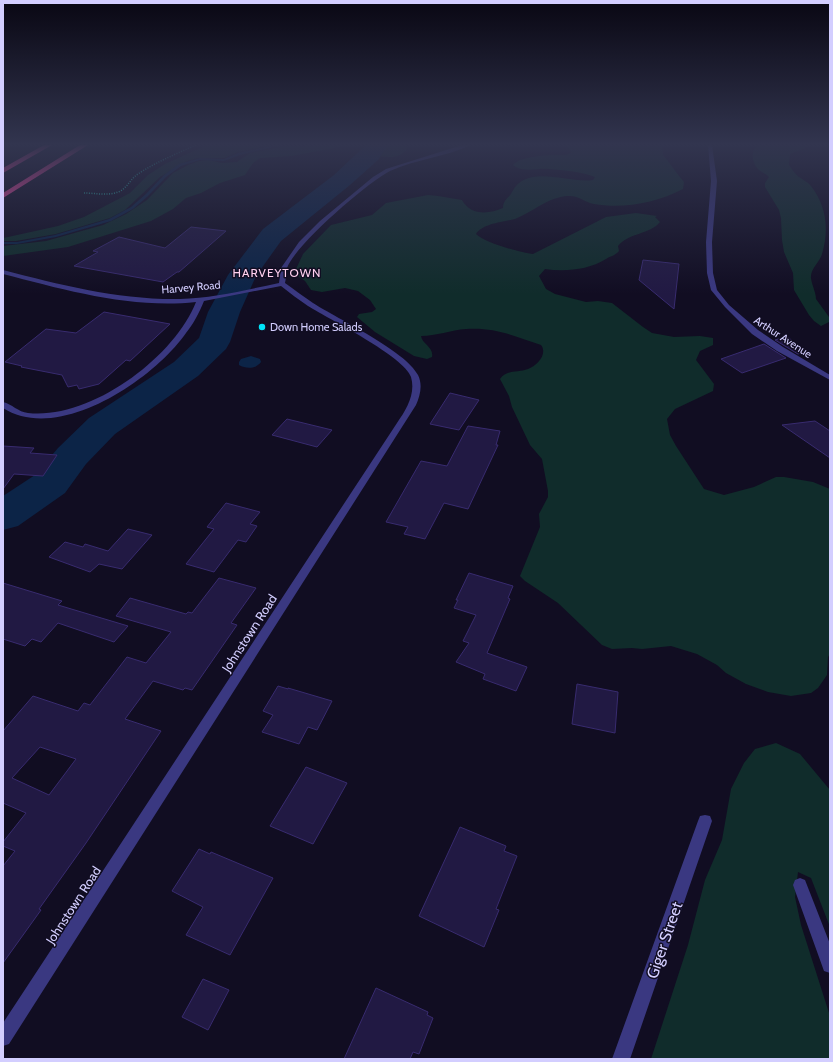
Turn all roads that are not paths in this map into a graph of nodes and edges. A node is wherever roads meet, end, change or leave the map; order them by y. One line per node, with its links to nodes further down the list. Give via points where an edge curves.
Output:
1 (355, 195): 4 (street, via 301,243 284,268)
2 (713, 195): 6 (street, Arthur Avenue, via 709,242 710,273 714,290 755,332)
3 (3, 272): 5 (street, Harvey Road, via 112,296 157,301)
4 (282, 284): 5 (street, Harvey Road); 11 (street, Johnstown Road, via 404,362 416,377 416,398 392,439)
5 (202, 299): 7 (street, via 189,326 163,354 122,387 94,402 62,414 31,416 19,414)
6 (830, 378)
7 (3, 404)
8 (705, 821): 12 (street, Giger Street)
9 (800, 885): 10 (street)
10 (830, 965)
11 (3, 1038)
12 (621, 1059)

